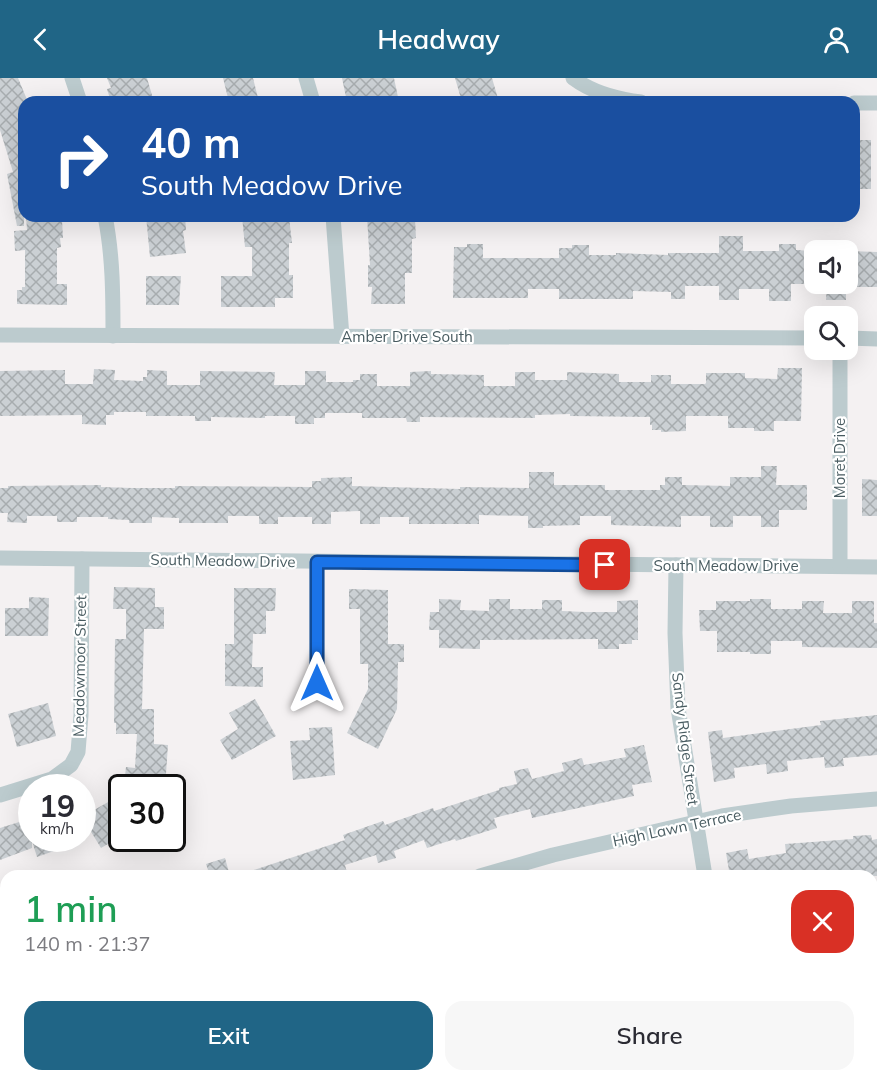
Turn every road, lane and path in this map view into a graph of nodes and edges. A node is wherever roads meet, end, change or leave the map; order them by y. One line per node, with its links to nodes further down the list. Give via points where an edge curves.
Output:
1 (72, 78): 4 (street)
2 (306, 78): 5 (street)
3 (573, 78): 6 (street, via 584,87)
4 (78, 96)
5 (311, 96)
6 (608, 96)
7 (860, 103): 8 (street)
8 (877, 103)
9 (106, 222): 12 (street)
10 (333, 222): 13 (street)
11 (0, 335): 12 (street, Amber Drive South)
12 (113, 336): 13 (street, Amber Drive South)
13 (342, 337): 14 (street, Amber Drive South)
14 (804, 338)
15 (858, 338): 16 (street)
16 (877, 339)
17 (840, 360): 22 (street, Moret Drive)
18 (0, 558): 19 (street, South Meadow Drive)
19 (82, 560): 20 (street, South Meadow Drive); 25 (street, Meadowmoor Street, via 78,752 71,765 52,779)
20 (317, 562): 21 (street, South Meadow Drive); 24 (street)
21 (676, 565): 22 (street, South Meadow Drive); 27 (street, Sandy Ridge Street, via 678,708)
22 (840, 566): 23 (street, South Meadow Drive)
23 (877, 567)
24 (317, 683)
25 (0, 795)
26 (877, 799): 27 (street, High Lawn Terrace, via 791,806)
27 (696, 822): 28 (street, High Lawn Terrace); 29 (street, Sandy Ridge Street)
28 (501, 870)
29 (704, 870)

